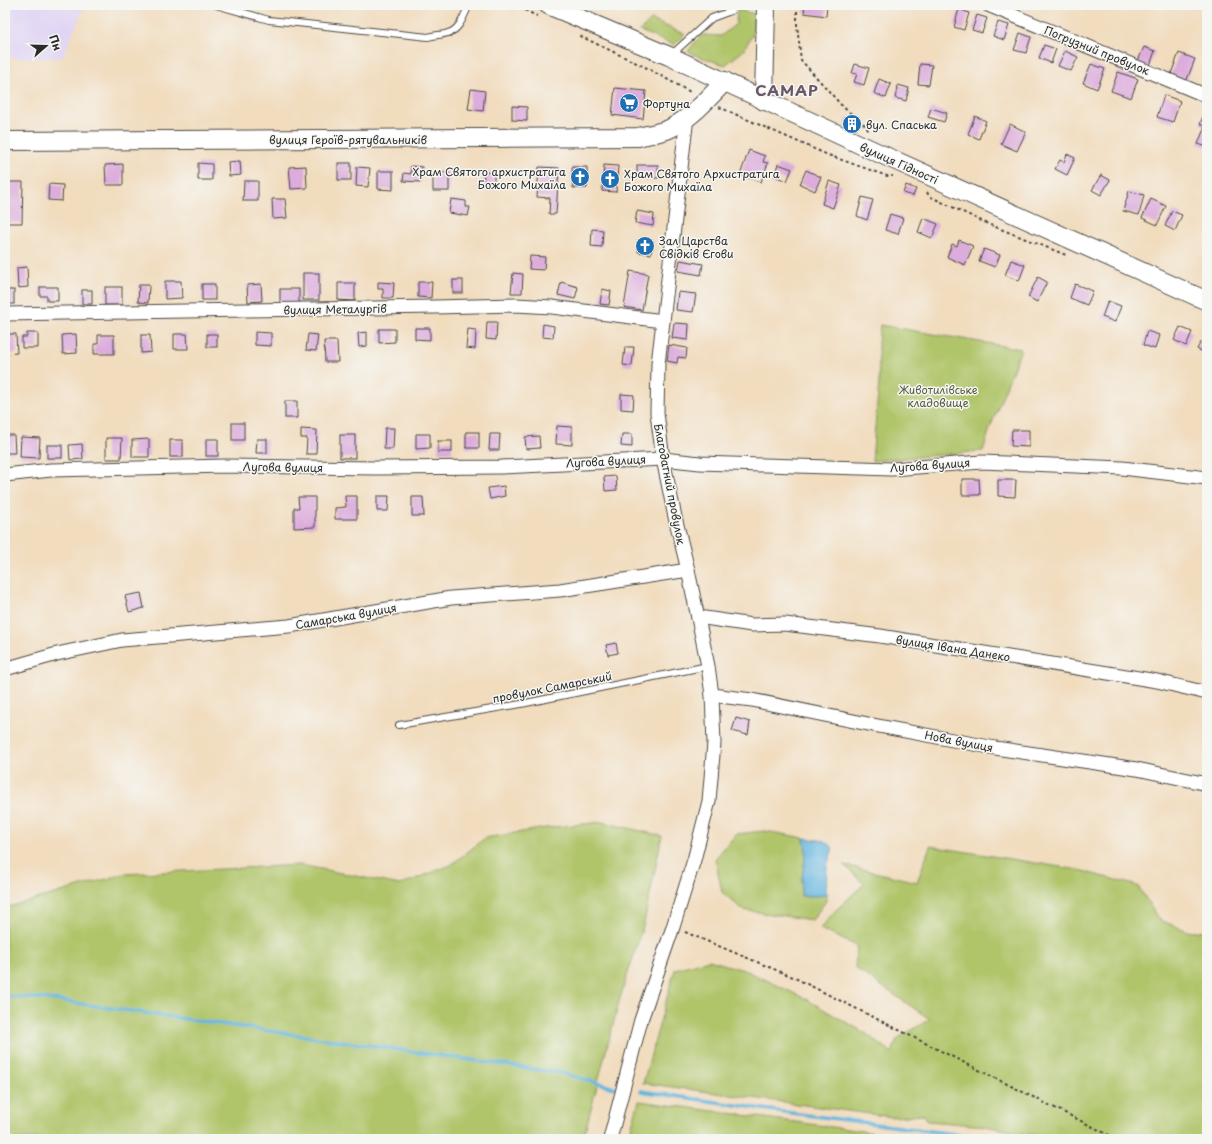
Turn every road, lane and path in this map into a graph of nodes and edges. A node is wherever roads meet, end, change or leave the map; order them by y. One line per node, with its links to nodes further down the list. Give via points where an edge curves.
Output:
1 (216, 5): 2 (lane, via 269,20 428,37 453,31 458,27)
2 (469, 5)
3 (514, 5): 8 (path)
4 (766, 5): 14 (street)
5 (797, 5): 17 (path, via 801,60 843,107 866,126)
6 (988, 5): 12 (street, Погрузний провулок)
7 (731, 11): 10 (lane, via 712,18)
8 (545, 12): 10 (street, вулиця Гідності)
9 (576, 34): 13 (path, via 645,67)
10 (669, 56): 11 (street, вулиця Гідності)
11 (725, 82): 13 (street, вулиця Героїв-рятувальників); 14 (street, вулиця Гідності)
12 (1207, 96)
13 (706, 101): 15 (street, вулиця Героїв-рятувальників); 18 (path, via 828,155 887,176)
14 (764, 101): 17 (street, вулиця Гідності)
15 (687, 117): 16 (street, вулиця Героїв-рятувальників, via 658,133 615,138); 23 (street, Благодатний провулок)
16 (5, 141)
17 (872, 150): 21 (street, вулиця Гідності)
18 (899, 176)
19 (925, 190): 20 (path, via 929,196 988,224)
20 (1068, 256)
21 (1207, 301)
22 (5, 314): 23 (street, вулиця Металургів, via 516,304)
23 (663, 321): 24 (street, Благодатний провулок, via 658,364 657,413)
24 (663, 458): 25 (street, Лугова вулиця, via 502,467 226,466 52,470); 26 (street, Лугова вулиця, via 700,463 892,469 982,462 1122,468); 27 (street, Благодатний провулок)
25 (5, 475)
26 (1207, 478)
27 (688, 570): 28 (street, Благодатний провулок); 30 (street, Самарська вулиця, via 560,590 451,598 289,626 122,640 57,654)
28 (698, 617): 29 (street, Благодатний провулок); 31 (street, вулиця Івана Данеко, via 752,625 785,624 880,636 1157,681)
29 (708, 666): 32 (street, Благодатний провулок); 33 (lane, провулок Самарський, via 521,704)
30 (5, 670)
31 (1207, 693)
32 (712, 695): 34 (street, Нова вулиця, via 752,700 980,745 1138,769); 35 (street, Благодатний провулок, via 714,743 709,801)
33 (399, 725)
34 (1207, 784)
35 (673, 927): 36 (street, Благодатний провулок, via 641,1020); 37 (path, via 793,977)
36 (610, 1139)
37 (1117, 1139)

